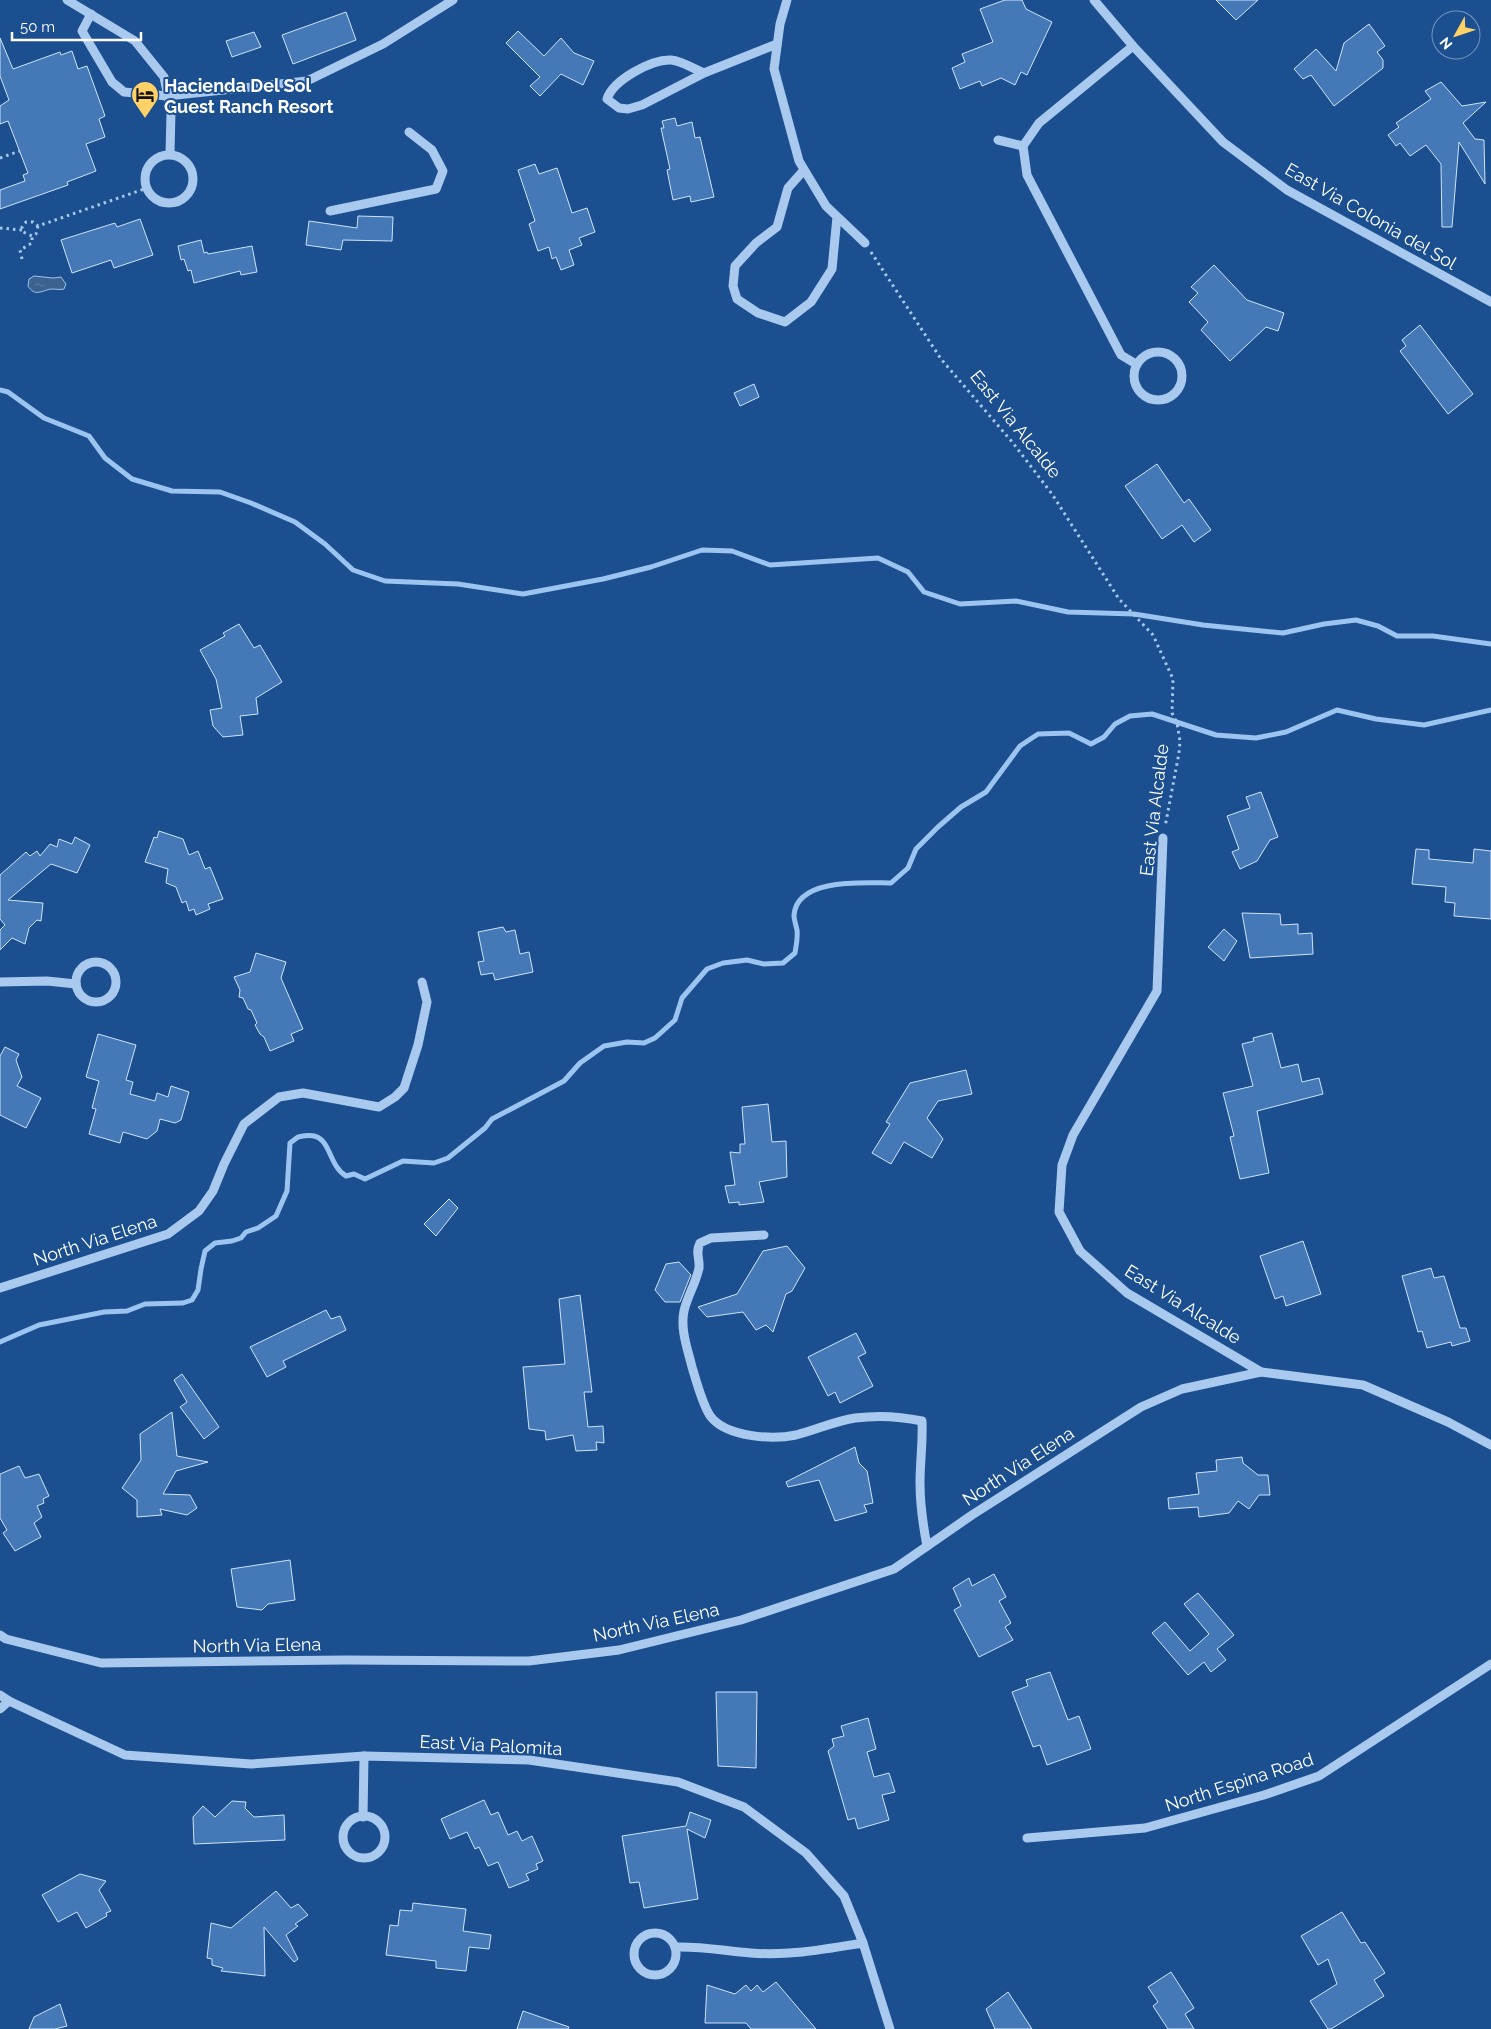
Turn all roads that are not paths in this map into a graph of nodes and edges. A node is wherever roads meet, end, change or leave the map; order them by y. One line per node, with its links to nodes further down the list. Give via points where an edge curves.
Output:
1 (67, 0): 5 (street)
2 (453, 0): 9 (street, via 383,44 307,81)
3 (787, 0): 6 (street)
4 (1094, 0): 7 (street, East Via Colonia del Sol)
5 (91, 14): 9 (street, via 135,41 164,77); 9 (street, via 82,31 112,82 124,92)
6 (777, 44): 8 (street); 14 (street, via 774,69)
7 (1133, 46): 12 (street, via 1039,123); 18 (street, East Via Colonia del Sol, via 1223,142 1287,190)
8 (704, 73): 8 (street, via 673,60 662,61 627,76 613,87 607,99 619,108 628,109)
9 (167, 96): 13 (street, via 171,112)
10 (409, 132): 15 (street, via 432,150 443,170 436,189)
11 (998, 140): 12 (street)
12 (1023, 146): 19 (street, via 1027,174 1049,217 1121,354)
13 (170, 154): 13 (street, via 188,164 193,177 190,191 179,201 164,202 156,199 145,180 149,164)
14 (804, 170): 16 (street, via 826,206); 16 (street, via 788,188 777,227 756,243 735,266 733,286 737,299 758,313 785,322 811,302 832,269)
15 (330, 211)
16 (837, 217): 17 (street)
17 (865, 243)
18 (1491, 302)
19 (1136, 364): 19 (street, via 1134,380 1137,388 1150,398 1166,398 1178,388 1181,380 1179,366 1169,355 1162,352 1147,354)
20 (1163, 838): 26 (street, East Via Alcalde, via 1157,990 1074,1135 1062,1165 1059,1212 1080,1251 1127,1293)
21 (0, 982): 23 (street)
22 (422, 982): 25 (street, North Via Elena, via 426,1002 418,1045 404,1088 395,1097 379,1107 303,1093 279,1098 244,1124 213,1191 199,1211 182,1225 160,1237)
23 (76, 984): 23 (street, via 83,966 95,962 110,967 117,983 112,996 94,1003 82,996)
24 (764, 1235): 28 (street, via 711,1238 700,1243 697,1250 699,1267 684,1312 684,1332 710,1415 722,1427 758,1436 795,1435 852,1418 878,1415 922,1421 920,1483)
25 (0, 1288)
26 (1261, 1372): 27 (street, via 1363,1385 1448,1422); 28 (street, North Via Elena, via 1182,1389 1141,1406)
27 (1491, 1445)
28 (927, 1546): 29 (street, North Via Elena, via 894,1569 741,1620 619,1650 529,1661 101,1663)
29 (0, 1636)
30 (1491, 1664): 36 (street, North Espina Road, via 1319,1776 1145,1828)
31 (0, 1695): 32 (street, East Via Palomita)
32 (10, 1701): 33 (street); 34 (street, East Via Palomita, via 125,1755 251,1764)
33 (0, 1709)
34 (364, 1756): 35 (street); 37 (street, East Via Palomita, via 529,1760 678,1782 744,1807 806,1852 844,1896)
35 (363, 1816): 35 (street, via 346,1826 343,1838 352,1855 365,1858 378,1852 384,1840 381,1826)
36 (1027, 1838)
37 (863, 1943): 38 (street, via 793,1954); 39 (street, East Via Palomita)
38 (675, 1947): 38 (street, via 666,1936 652,1933 636,1944 634,1958 647,1973 660,1974 672,1967)
39 (890, 2029)

